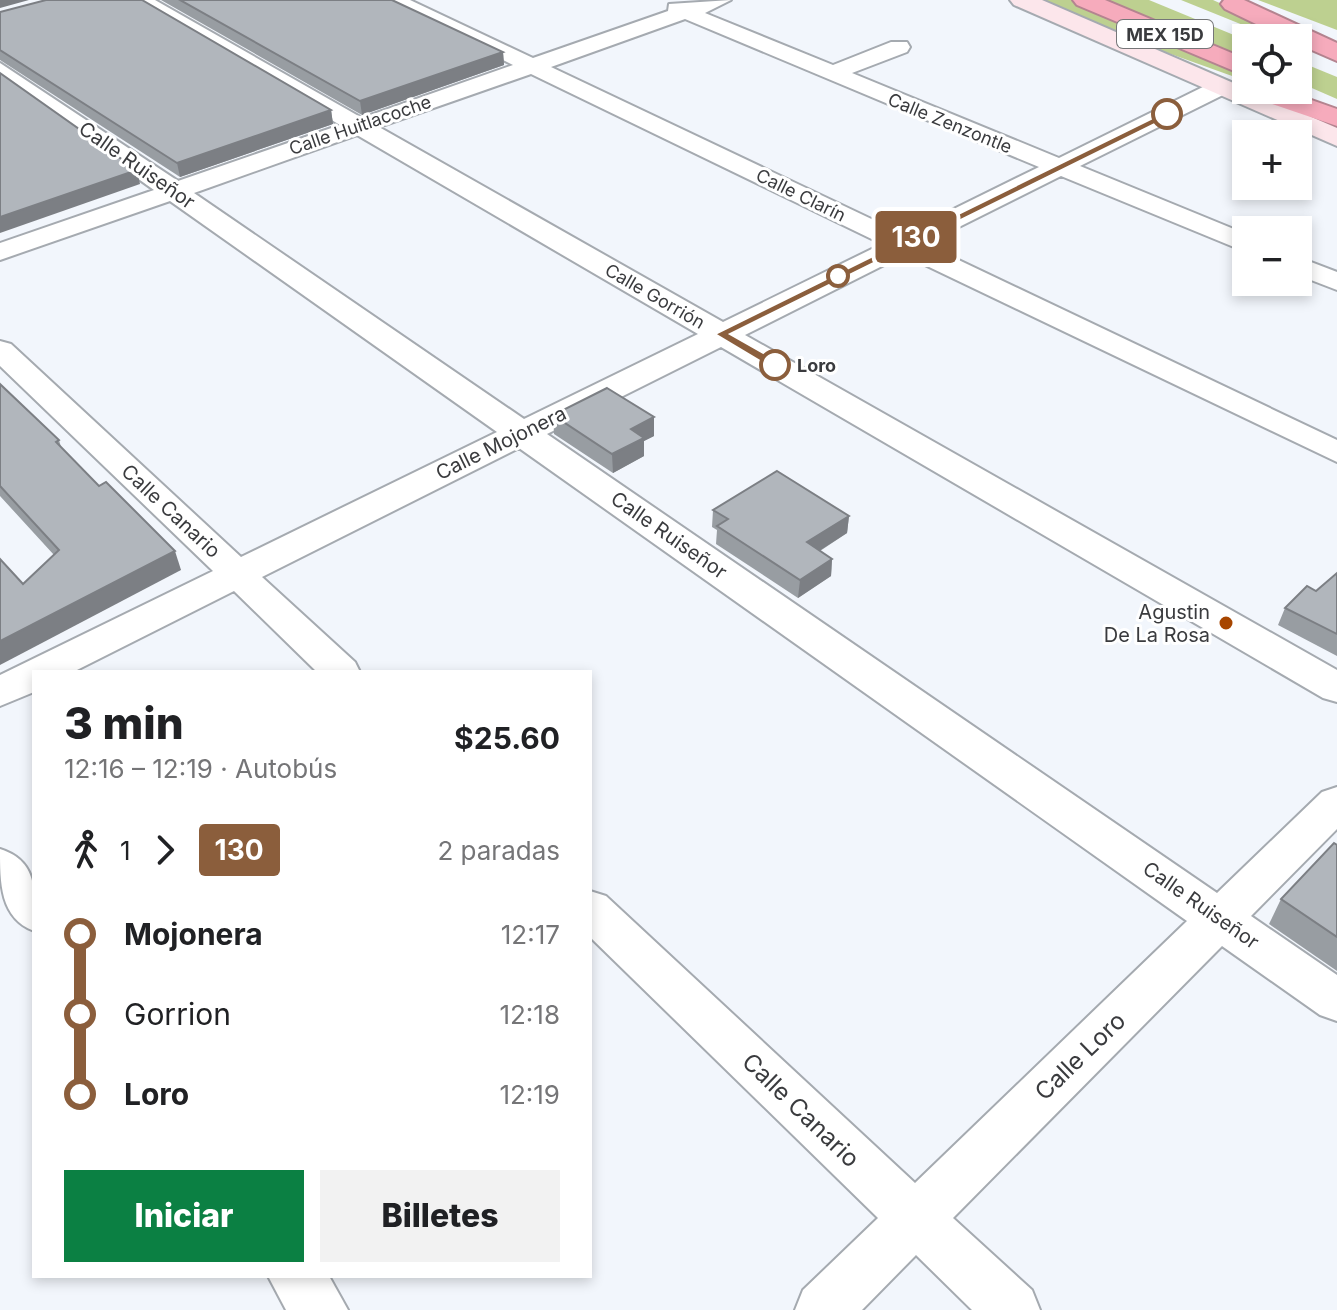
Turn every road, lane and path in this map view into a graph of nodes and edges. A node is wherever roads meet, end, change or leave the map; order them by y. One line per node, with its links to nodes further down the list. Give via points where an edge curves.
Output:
1 (140, 0): 25 (street, Calle Gorrión)
2 (394, 0): 14 (street, Calle Clarín)
3 (655, 0): 8 (street, Calle Zenzontle)
4 (721, 0): 8 (street, Calle Huitlacoche)
5 (1022, 0): 18 (main road)
6 (1085, 0): 12 (highway, MEX 15D)
7 (1228, 10): 9 (main road); 11 (highway)
8 (685, 12): 14 (street, Calle Huitlacoche); 17 (street, Calle Zenzontle)
9 (1337, 45)
10 (899, 47): 17 (street)
11 (1337, 53)
12 (1232, 62)
13 (1312, 62): 16 (highway)
14 (531, 65): 25 (street, Calle Huitlacoche); 30 (street, Calle Clarín)
15 (0, 70): 28 (street, Calle Ruiseñor)
16 (1337, 72)
17 (829, 74): 27 (street, Calle Zenzontle)
18 (1232, 85)
19 (1232, 87): 27 (street, Calle Mojonera)
20 (1312, 98): 23 (highway)
21 (1270, 104): 26 (main road)
22 (1298, 104): 24 (highway)
23 (1337, 109)
24 (1337, 118)
25 (359, 126): 28 (street, Calle Huitlacoche); 34 (street, Calle Gorrión)
26 (1337, 138)
27 (1059, 167): 29 (street, Calle Zenzontle); 30 (street, Calle Mojonera)
28 (174, 191): 31 (street, Calle Huitlacoche); 36 (street, Calle Ruiseñor)
29 (1232, 238)
30 (903, 244): 34 (street, Calle Mojonera); 37 (street, Calle Clarín)
31 (0, 252)
32 (1312, 271): 33 (street)
33 (1337, 282)
34 (721, 334): 36 (street, Calle Mojonera); 42 (street, Calle Gorrión)
35 (0, 350): 38 (street, Calle Canario)
36 (522, 433): 38 (street, Calle Mojonera); 48 (street, Calle Ruiseñor)
37 (1337, 452)
38 (238, 574): 39 (street, Calle Mojonera); 40 (street, Calle Canario)
39 (44, 670)
40 (339, 670)
41 (32, 676): 43 (street)
42 (1337, 688)
43 (0, 692)
44 (1337, 803): 48 (street, Calle Loro)
45 (0, 866): 46 (street)
46 (32, 910)
47 (592, 911): 50 (street, Calle Canario)
48 (1221, 919): 49 (street, Calle Ruiseñor); 50 (street, Calle Loro)
49 (1337, 1001)
50 (914, 1218): 53 (street, Calle Loro); 54 (street, Calle Canario)
51 (296, 1278): 52 (street)
52 (320, 1310)
53 (823, 1310)
54 (1012, 1310)

